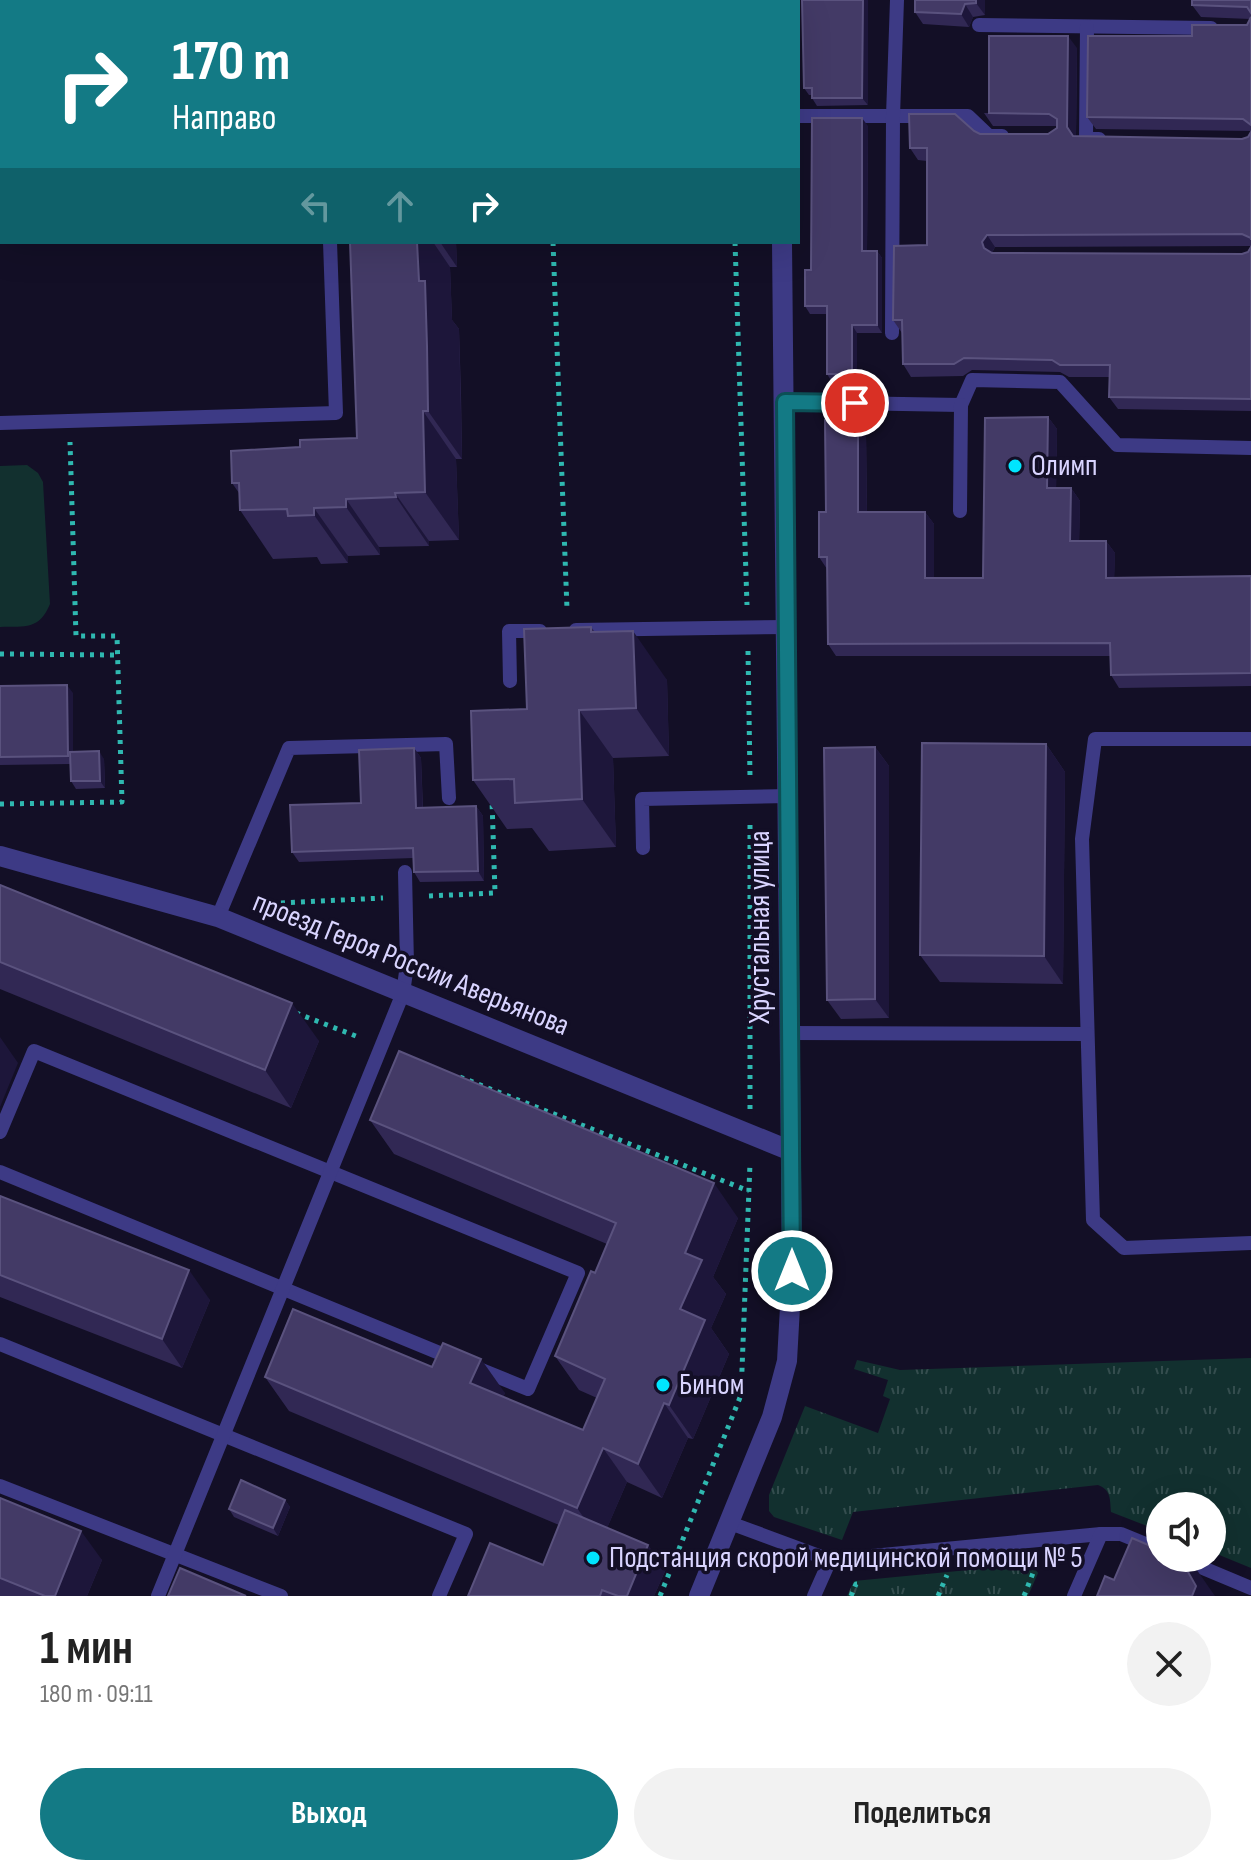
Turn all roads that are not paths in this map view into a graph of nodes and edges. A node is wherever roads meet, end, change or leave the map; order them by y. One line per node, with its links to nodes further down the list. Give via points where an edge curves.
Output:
1 (897, 0): 6 (lane)
2 (979, 25): 3 (lane)
3 (1087, 27): 4 (lane); 8 (lane, via 1086,139)
4 (1221, 28)
5 (800, 116): 6 (lane)
6 (893, 116): 7 (lane, via 968,116 989,136); 11 (lane)
7 (1016, 136)
8 (1116, 139)
9 (330, 244): 14 (lane, via 336,413)
10 (782, 244): 12 (street, Хрустальная улица)
11 (892, 333)
12 (785, 402): 13 (lane); 17 (street, Хрустальная улица)
13 (961, 405): 15 (lane, via 972,380 1060,382 1117,445); 16 (lane)
14 (0, 423)
15 (1251, 448)
16 (960, 511)
17 (788, 627): 18 (lane, via 509,631); 20 (street, Хрустальная улица)
18 (510, 681)
19 (1251, 739): 28 (lane, via 1095,739 1082,839)
20 (789, 796): 22 (lane, via 642,799); 27 (street, Хрустальная улица)
21 (449, 798): 25 (lane, via 446,744 289,748)
22 (643, 848)
23 (0, 856): 25 (street, проезд Героя России Аверьянова)
24 (405, 872): 26 (lane)
25 (218, 917): 26 (street, проезд Героя России Аверьянова)
26 (403, 993): 30 (street, проезд Героя России Аверьянова); 31 (lane)
27 (790, 1033): 28 (lane); 30 (street, Хрустальная улица)
28 (1087, 1034): 33 (lane, via 1093,1220 1124,1248)
29 (0, 1132): 31 (lane, via 34,1051)
30 (791, 1151): 38 (street, Хрустальная улица, via 787,1361 772,1417)
31 (330, 1170): 34 (lane); 34 (lane, via 578,1273 528,1389)
32 (0, 1172): 34 (lane)
33 (1251, 1243)
34 (282, 1289): 36 (lane)
35 (0, 1344): 36 (lane)
36 (223, 1434): 41 (lane); 47 (lane, via 466,1534)
37 (0, 1486): 41 (lane)
38 (730, 1523): 42 (lane); 48 (street, Хрустальная улица)
39 (1101, 1534): 40 (lane, via 1121,1534); 42 (lane); 50 (lane)
40 (1146, 1544)
41 (176, 1553): 45 (lane); 46 (lane)
42 (830, 1560): 49 (lane)
43 (1213, 1572): 44 (lane)
44 (1251, 1588)
45 (158, 1596)
46 (281, 1596)
47 (439, 1596)
48 (699, 1596)
49 (814, 1596)
50 (1074, 1596)

